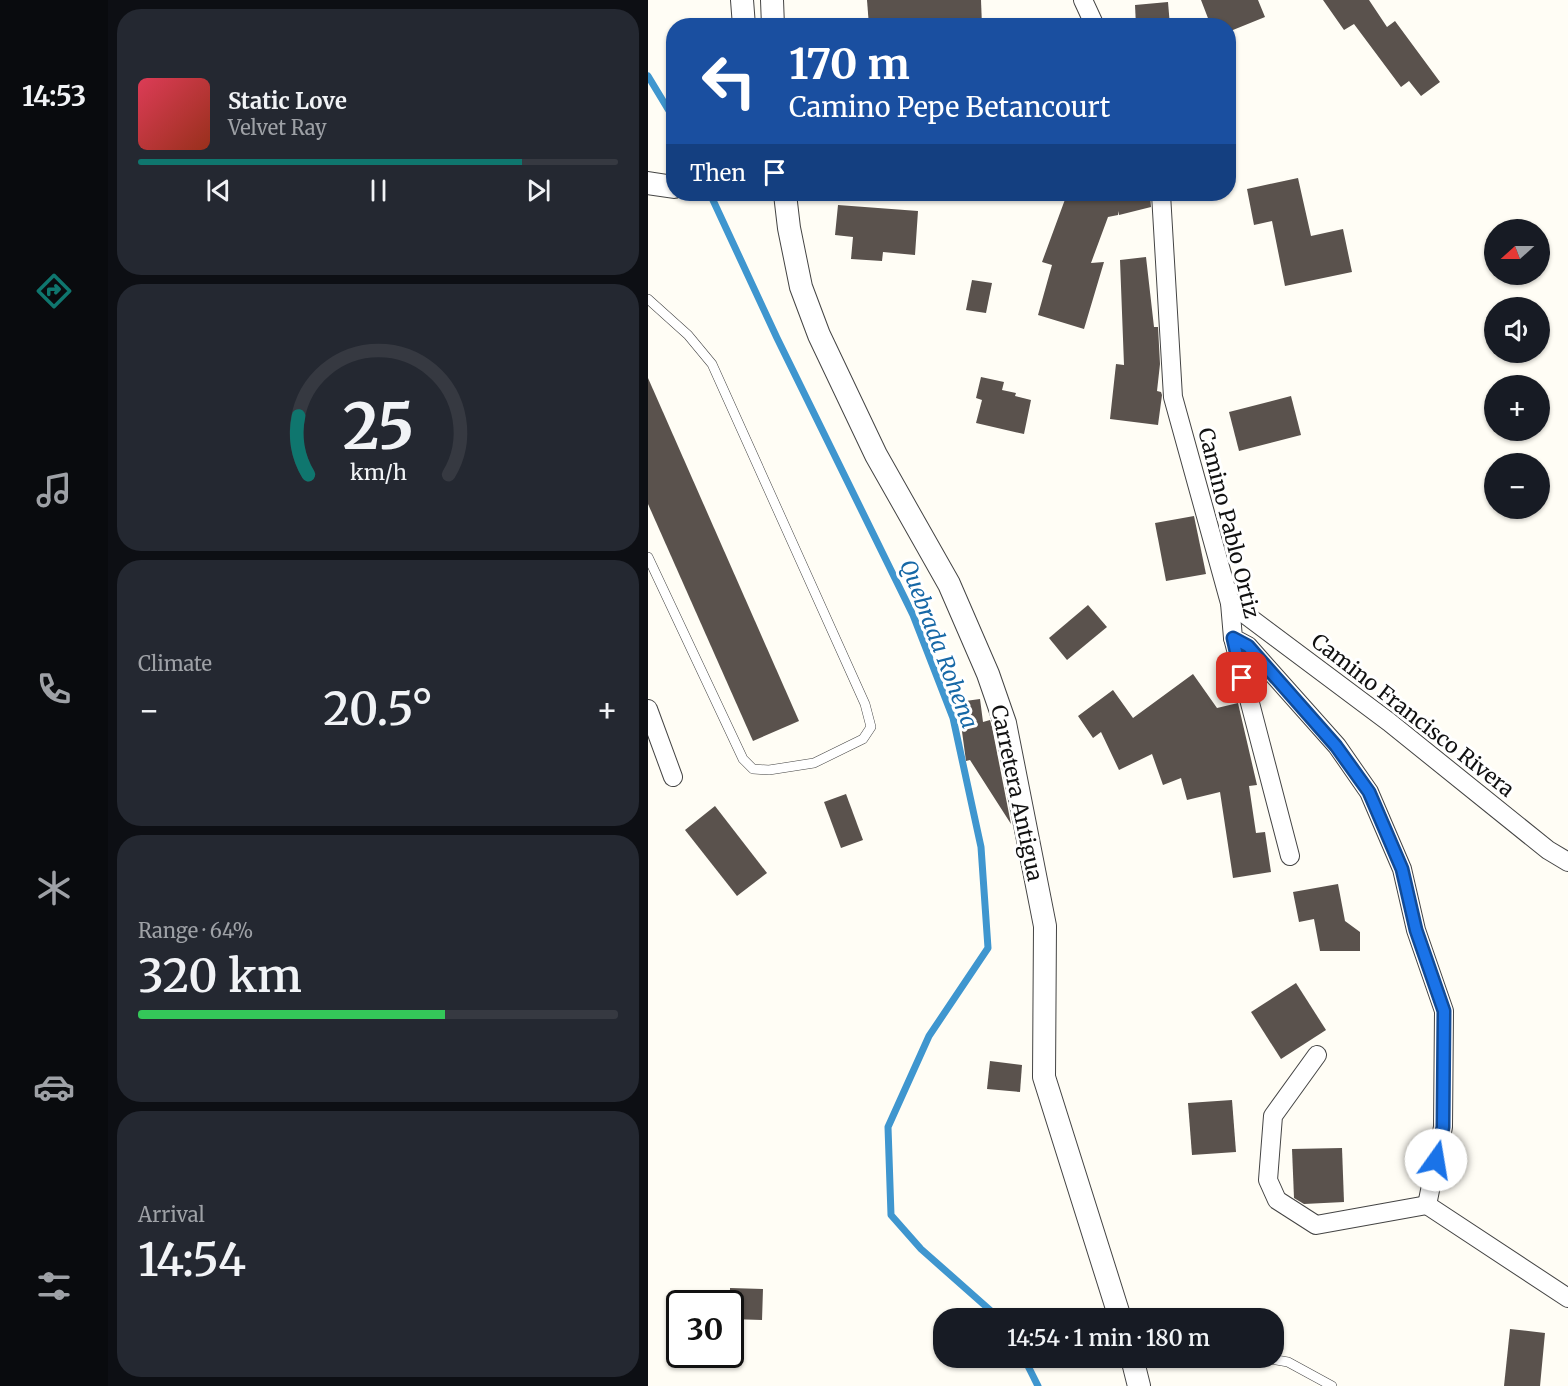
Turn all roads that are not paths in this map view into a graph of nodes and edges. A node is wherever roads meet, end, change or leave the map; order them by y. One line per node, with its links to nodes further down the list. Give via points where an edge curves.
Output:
1 (742, 0): 4 (street)
2 (772, 0): 5 (street)
3 (1083, 0): 6 (street)
4 (743, 18)
5 (773, 18)
6 (1091, 18)
7 (648, 183): 8 (street)
8 (666, 186)
9 (787, 201): 22 (street, Carretera Antigua, via 801,287 819,334 876,455 949,584 1005,723 1045,926 1044,1077)
10 (1161, 201): 13 (street, Camino Pablo Ortiz, via 1173,397)
11 (648, 299): 12 (lane, via 688,335 712,364 865,704 871,727 862,739 814,764 753,769 743,759)
12 (648, 557)
13 (1230, 603): 14 (street, Camino Pablo Ortiz); 18 (street, Camino Francisco Rivera)
14 (1233, 638): 17 (street); 20 (street, Camino Pablo Ortiz, via 1248,646 1336,746 1369,792 1402,869 1416,930 1444,1011 1443,1127)
15 (648, 709): 16 (street)
16 (673, 777)
17 (1290, 856)
18 (1568, 862)
19 (1317, 1055): 20 (street, via 1273,1116 1268,1180 1277,1200 1316,1225)
20 (1427, 1205): 21 (street)
21 (1568, 1298)
22 (1117, 1308)
23 (1284, 1361): 26 (lane)
24 (1134, 1368): 25 (street)
25 (1139, 1386)
26 (1332, 1386)

